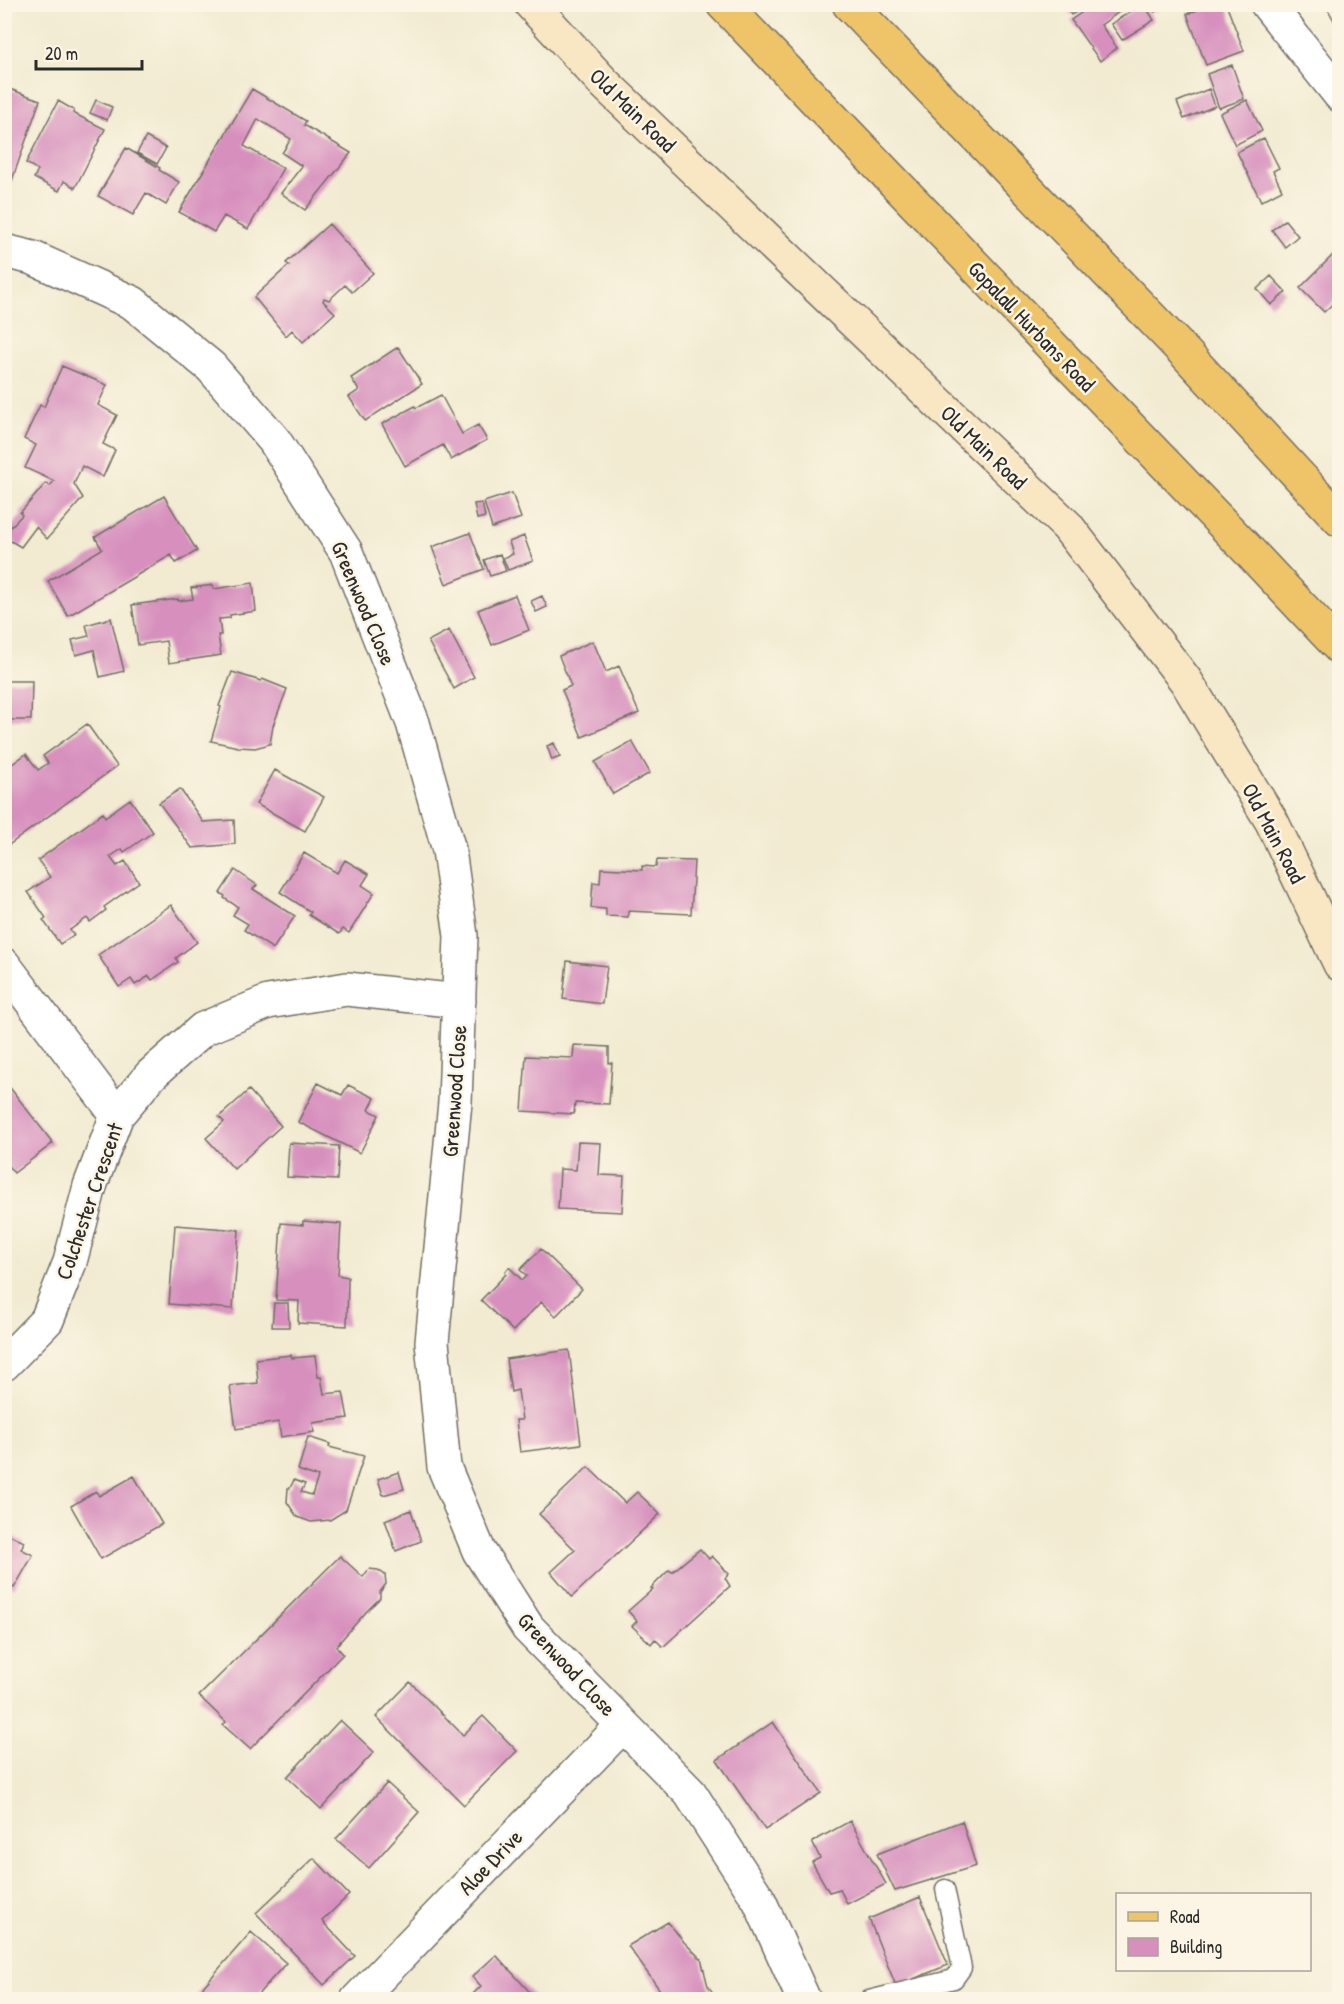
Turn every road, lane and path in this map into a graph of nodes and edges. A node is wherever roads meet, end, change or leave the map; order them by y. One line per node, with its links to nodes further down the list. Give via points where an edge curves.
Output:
1 (531, 4): 9 (street, Old Main Road, via 604,83 1067,526 1186,681 1272,822)
2 (723, 4): 8 (main road, Gopalall Hurbans Road)
3 (849, 4): 7 (main road, via 1178,345)
4 (1267, 4): 5 (street)
5 (1340, 95)
6 (4, 251): 11 (street, Greenwood Close, via 33,258 133,303 211,367 274,440 346,552 412,723 448,850 461,936)
7 (1340, 520)
8 (1340, 648)
9 (1340, 964)
10 (4, 965): 12 (street)
11 (459, 1001): 12 (street, Colchester Crescent, via 347,989 268,1002 203,1029 151,1075); 14 (street, Greenwood Close, via 455,1102 432,1342 444,1467 479,1551 528,1628)
12 (117, 1115): 13 (street, Colchester Crescent, via 48,1320)
13 (4, 1364)
14 (623, 1725): 16 (street, Aloe Drive); 17 (street, Greenwood Close, via 690,1793 759,1900)
15 (945, 1889): 18 (lane, via 962,1968 960,1974 954,1979)
16 (358, 1999)
17 (804, 2000)
18 (869, 2000)

